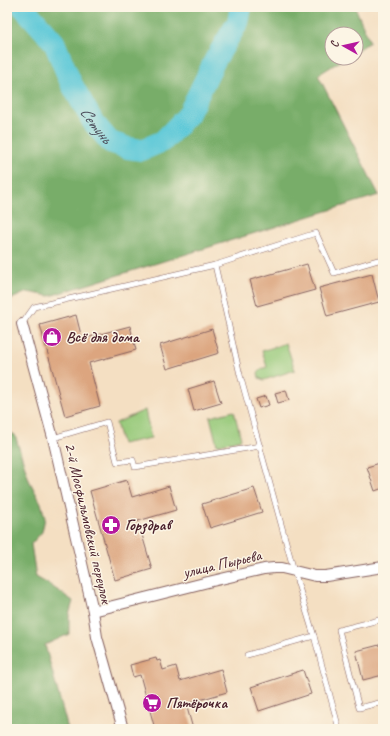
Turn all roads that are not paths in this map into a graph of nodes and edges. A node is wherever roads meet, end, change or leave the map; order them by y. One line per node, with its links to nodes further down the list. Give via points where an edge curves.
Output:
1 (378, 260): 2 (lane, via 334,273 316,233)
2 (215, 264): 3 (lane, via 34,307); 5 (lane, via 240,375)
3 (22, 324): 4 (street, 2-й Мосфильмовский переулок)
4 (53, 438): 5 (lane, via 107,422 117,462 133,460 135,467); 8 (street, 2-й Мосфильмовский переулок)
5 (260, 446): 7 (lane)
6 (383, 567): 7 (street, улица Пырьева, via 326,576)
7 (294, 571): 8 (street, улица Пырьева, via 264,569); 10 (lane)
8 (93, 611): 13 (street, 2-й Мосфильмовский переулок, via 97,637)
9 (383, 619): 12 (lane, via 339,630 359,708)
10 (314, 636): 11 (lane); 14 (lane)
11 (247, 655)
12 (383, 702)
13 (123, 729)
14 (339, 729)

